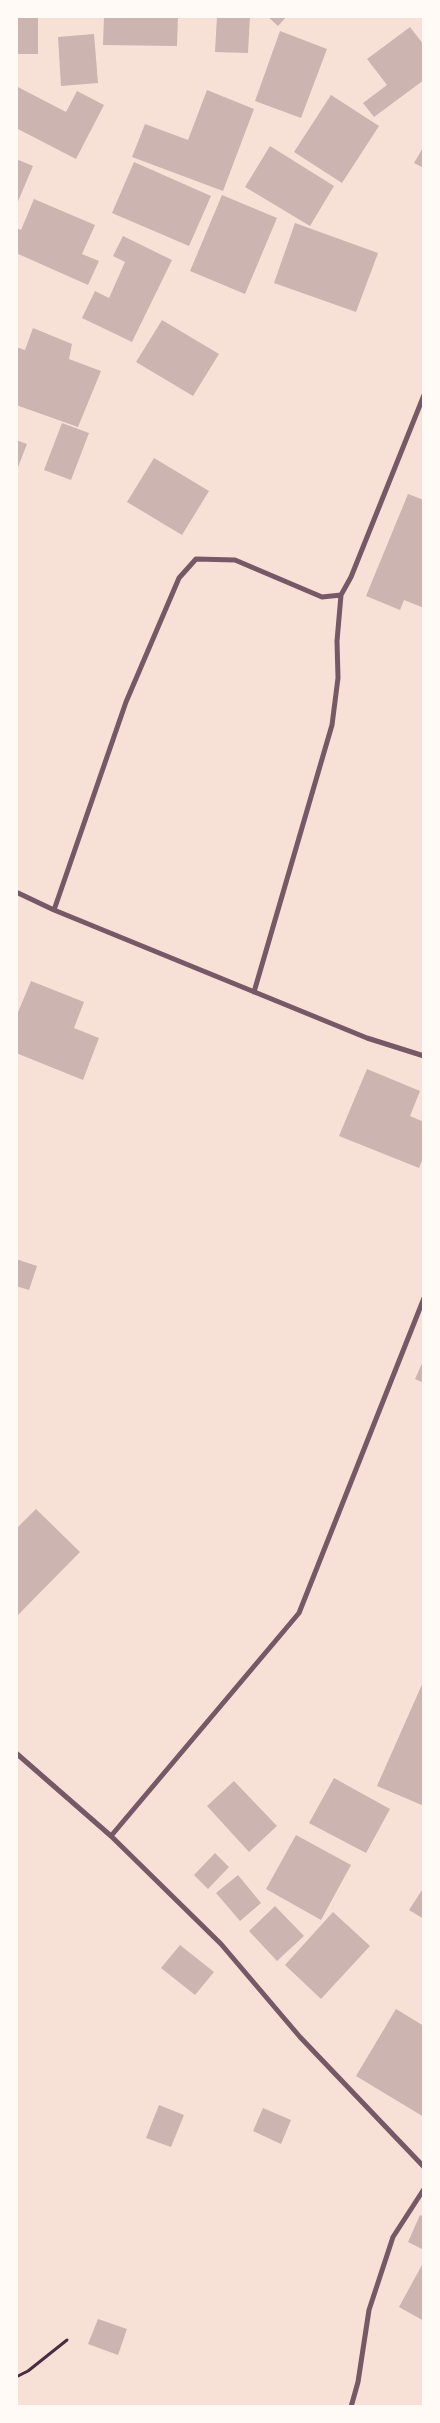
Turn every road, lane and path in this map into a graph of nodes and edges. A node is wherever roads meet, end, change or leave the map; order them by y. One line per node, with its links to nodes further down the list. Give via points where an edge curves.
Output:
1 (424, 395): 2 (street)
2 (341, 595): 4 (street, via 322,597 235,560 196,559 185,571 179,578 126,702); 5 (street, via 338,678 332,725)
3 (16, 892): 4 (street)
4 (54, 910): 5 (street)
5 (254, 992): 6 (street, via 367,1038)
6 (424, 1056)
7 (424, 1298): 9 (street, via 299,1613)
8 (16, 1753): 9 (street)
9 (111, 1836): 10 (street, via 222,1944 300,2037)
10 (424, 2167)
11 (424, 2189): 14 (street, via 394,2237 369,2310)
12 (67, 2340): 13 (path)
13 (16, 2377)
14 (351, 2407)

